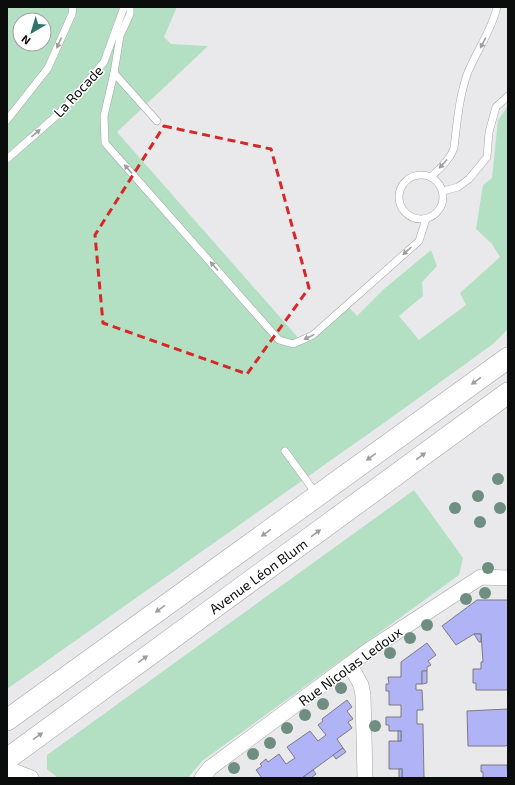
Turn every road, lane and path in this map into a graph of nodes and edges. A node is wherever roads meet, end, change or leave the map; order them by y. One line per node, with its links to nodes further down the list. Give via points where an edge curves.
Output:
1 (73, 7): 7 (lane, one-way to 7, via 48,68)
2 (124, 7): 9 (lane, La Rocade, one-way to 2, via 63,110 104,62)
3 (130, 7): 5 (lane, via 130,14 120,36)
4 (498, 7): 10 (lane, one-way to 10, via 495,19 468,73 460,101 452,154)
5 (114, 73): 8 (lane); 12 (lane, one-way to 5, via 419,240 313,335 293,344 279,340 105,143 104,116)
6 (508, 96): 11 (lane, via 496,107 489,132 487,157 470,179 458,187)
7 (7, 120)
8 (157, 120)
9 (7, 159)
10 (431, 177): 11 (lane, via 438,181); 12 (lane, via 419,174 411,177 401,187 399,196 400,204 408,215)
11 (443, 191): 12 (lane, via 442,206 437,213)
12 (426, 219)
13 (508, 358): 16 (main road, one-way to 16)
14 (508, 393): 20 (main road, Avenue Léon Blum, one-way to 14)
15 (285, 451): 16 (lane)
16 (318, 496): 19 (main road, one-way to 19)
17 (508, 578): 18 (street, Rue Nicolas Ledoux, via 481,577)
18 (350, 665): 23 (street, Rue Nicolas Ledoux, via 210,768); 24 (street, via 361,685 363,695)
19 (7, 720)
20 (7, 759)
21 (7, 773): 22 (street, via 16,772)
22 (31, 778)
23 (202, 778)
24 (365, 778)

